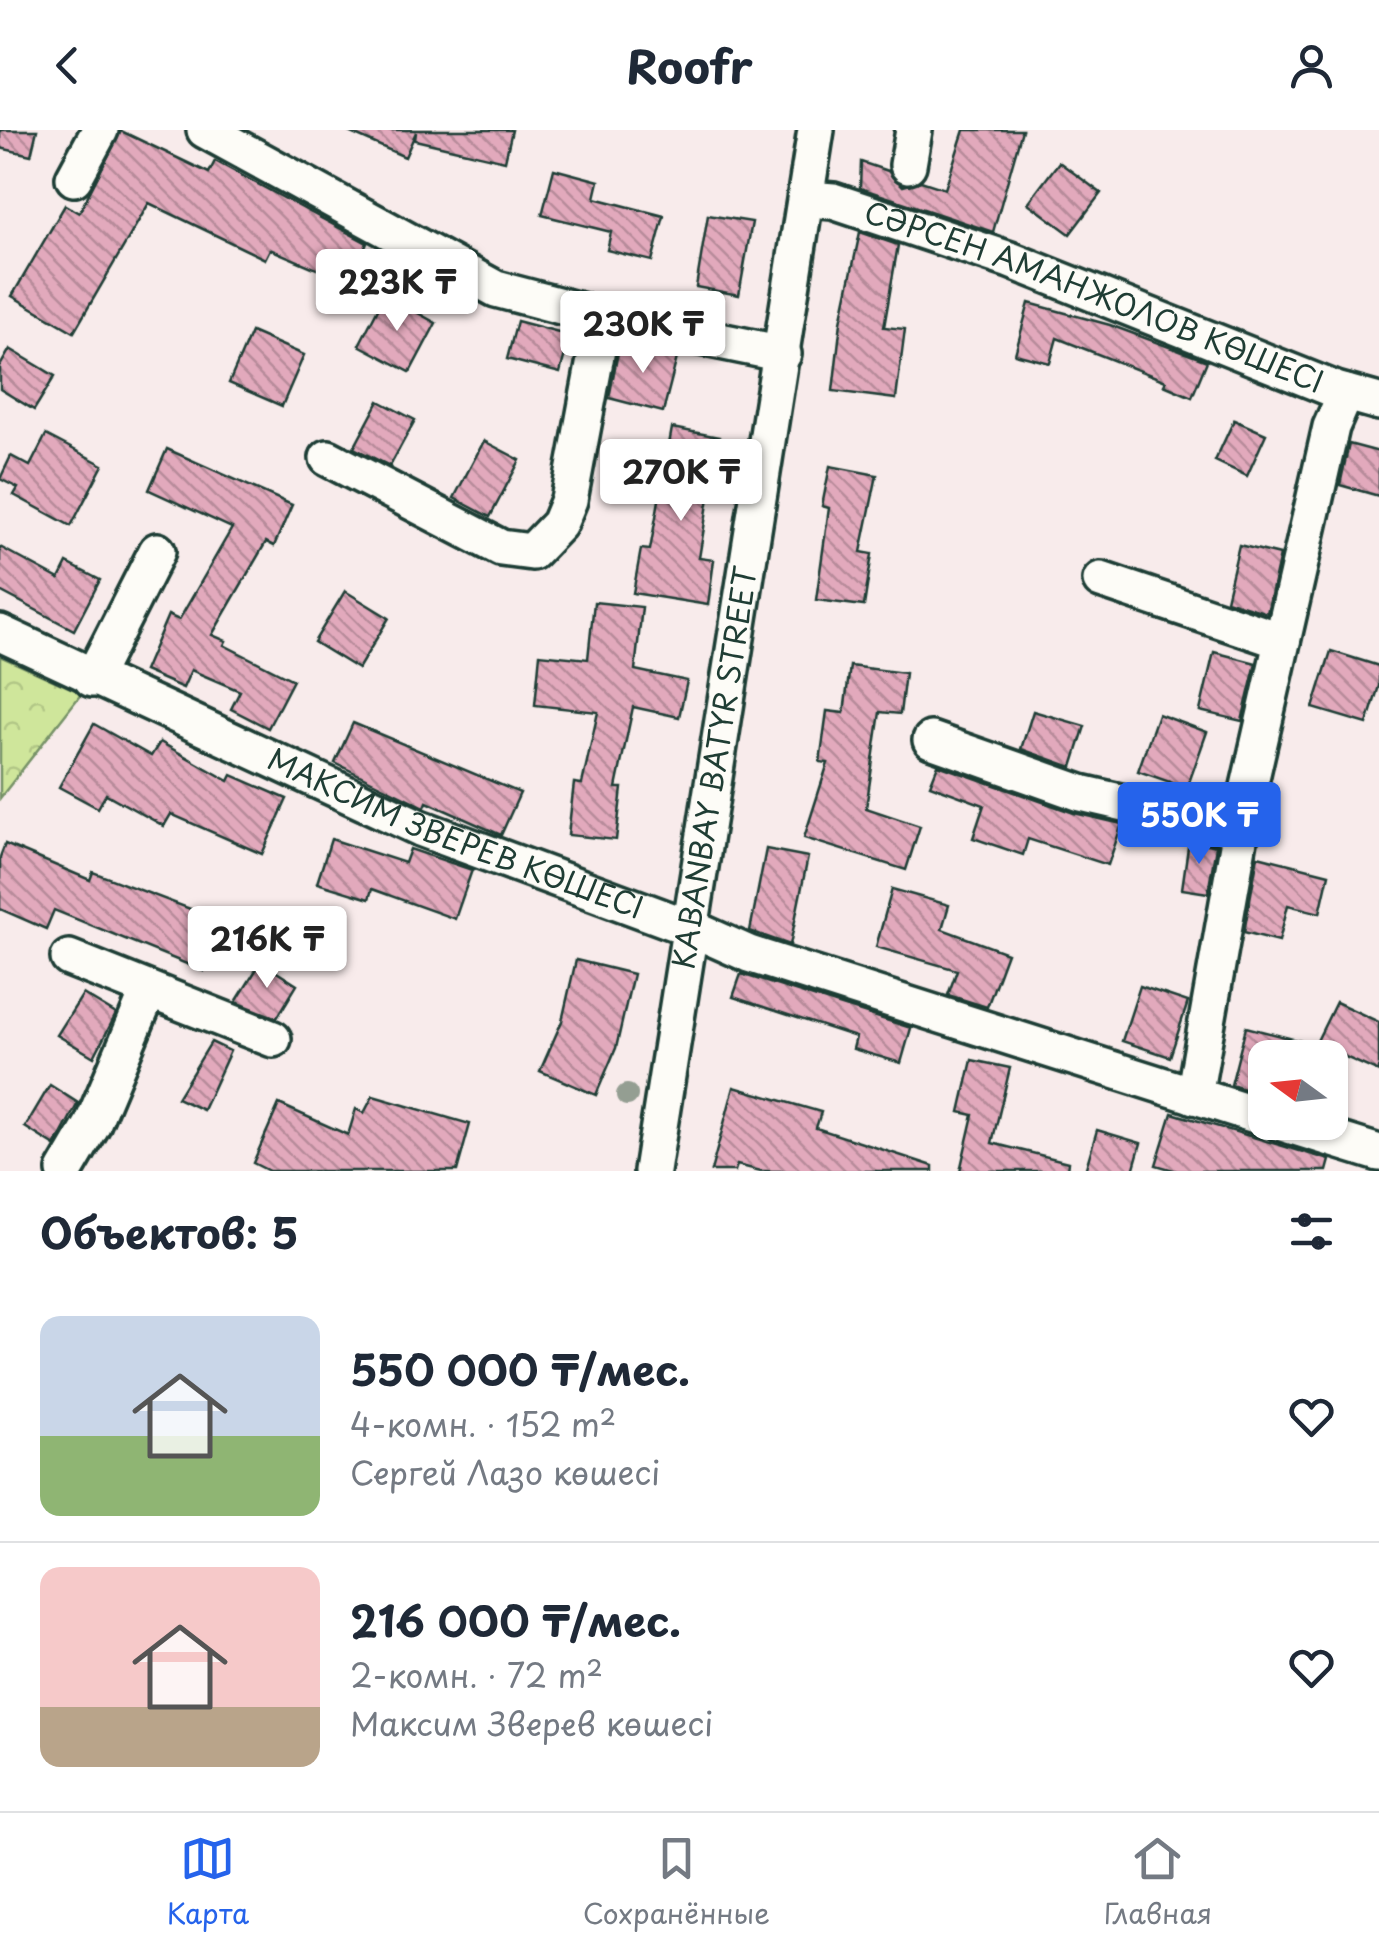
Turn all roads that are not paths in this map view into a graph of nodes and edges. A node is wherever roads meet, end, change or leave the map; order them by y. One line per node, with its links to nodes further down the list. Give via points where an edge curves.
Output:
1 (100, 130): 4 (street)
2 (205, 130): 6 (street, via 496,289)
3 (816, 130): 5 (street, KABANBAY BATYR STREET)
4 (74, 178)
5 (808, 199): 7 (street, KABANBAY BATYR STREET); 8 (street, СӘРСЕН АМАНЖОЛОВ КӨШЕСІ, via 833,201 1010,260)
6 (602, 317): 7 (street); 9 (street, via 569,500 560,524 532,552 501,548)
7 (783, 354): 17 (street, KABANBAY BATYR STREET)
8 (1362, 397): 13 (street, via 1330,428)
9 (328, 458)
10 (157, 551): 14 (street)
11 (1102, 580): 13 (street)
12 (0, 632): 14 (street, МАКСИМ ЗВЕРЕВ КӨШЕСІ)
13 (1282, 641): 16 (street)
14 (92, 678): 17 (street, МАКСИМ ЗВЕРЕВ КӨШЕСІ, via 420,828)
15 (931, 740): 16 (street, via 1081,793)
16 (1241, 830): 21 (street)
17 (693, 928): 21 (street, МАКСИМ ЗВЕРЕВ КӨШЕСІ, via 767,960); 26 (street, KABANBAY BATYR STREET)
18 (69, 958): 19 (street)
19 (148, 990): 20 (street); 25 (street)
20 (273, 1039)
21 (1194, 1096): 22 (street, МАКСИМ ЗВЕРЕВ КӨШЕСІ)
22 (1248, 1113)
23 (1337, 1140): 24 (street)
24 (1379, 1153)
25 (66, 1171)
26 (652, 1171)

